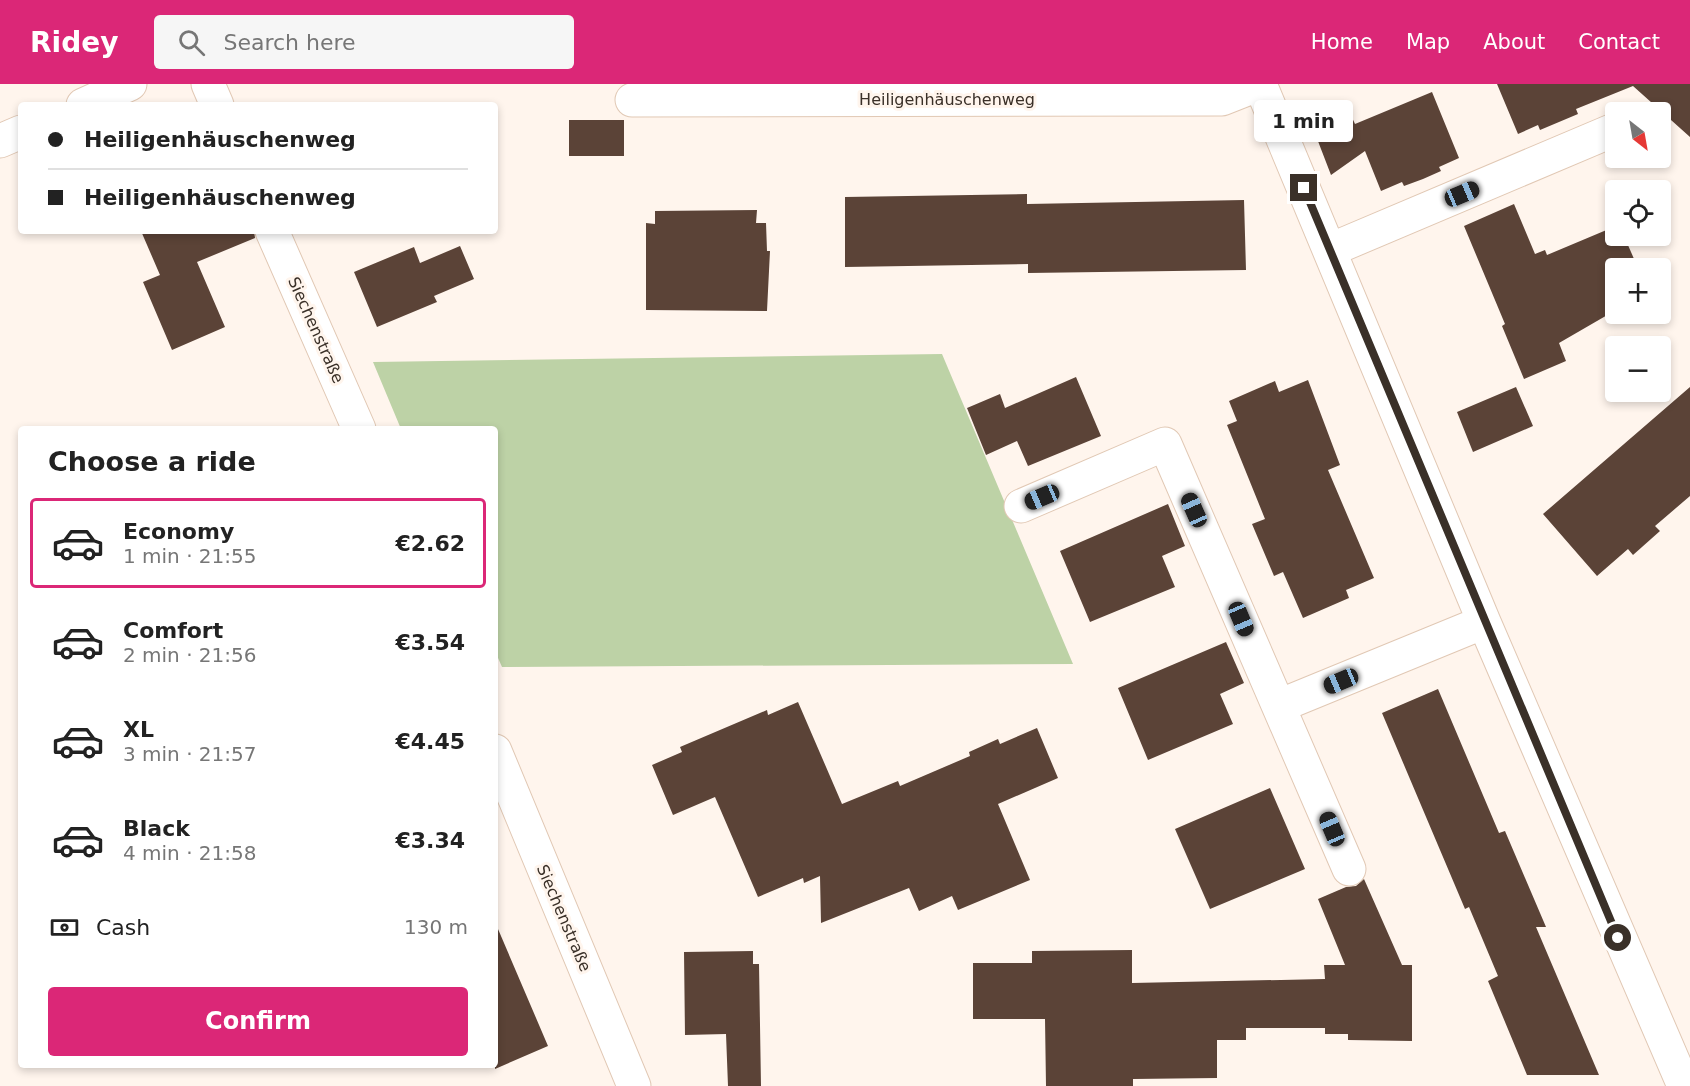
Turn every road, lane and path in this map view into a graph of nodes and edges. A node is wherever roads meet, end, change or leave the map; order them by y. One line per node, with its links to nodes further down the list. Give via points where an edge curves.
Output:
1 (130, 84): 5 (street)
2 (208, 84): 6 (street)
3 (1260, 84): 4 (street, Heiligenhäuschenweg, via 1222,99); 11 (street, Heiligenhäuschenweg)
4 (632, 100)
5 (90, 102)
6 (216, 102)
7 (18, 133): 9 (street)
8 (1605, 134): 11 (street)
9 (0, 141)
10 (273, 234): 12 (street, Siechenstraße)
11 (1330, 250): 14 (street, Heiligenhäuschenweg)
12 (358, 426)
13 (1021, 506): 15 (street, via 1165,444)
14 (1484, 622): 15 (street); 19 (street, Heiligenhäuschenweg)
15 (1279, 706): 17 (street)
16 (498, 758): 18 (street, Siechenstraße)
17 (1349, 869)
18 (634, 1086)
19 (1684, 1086)

